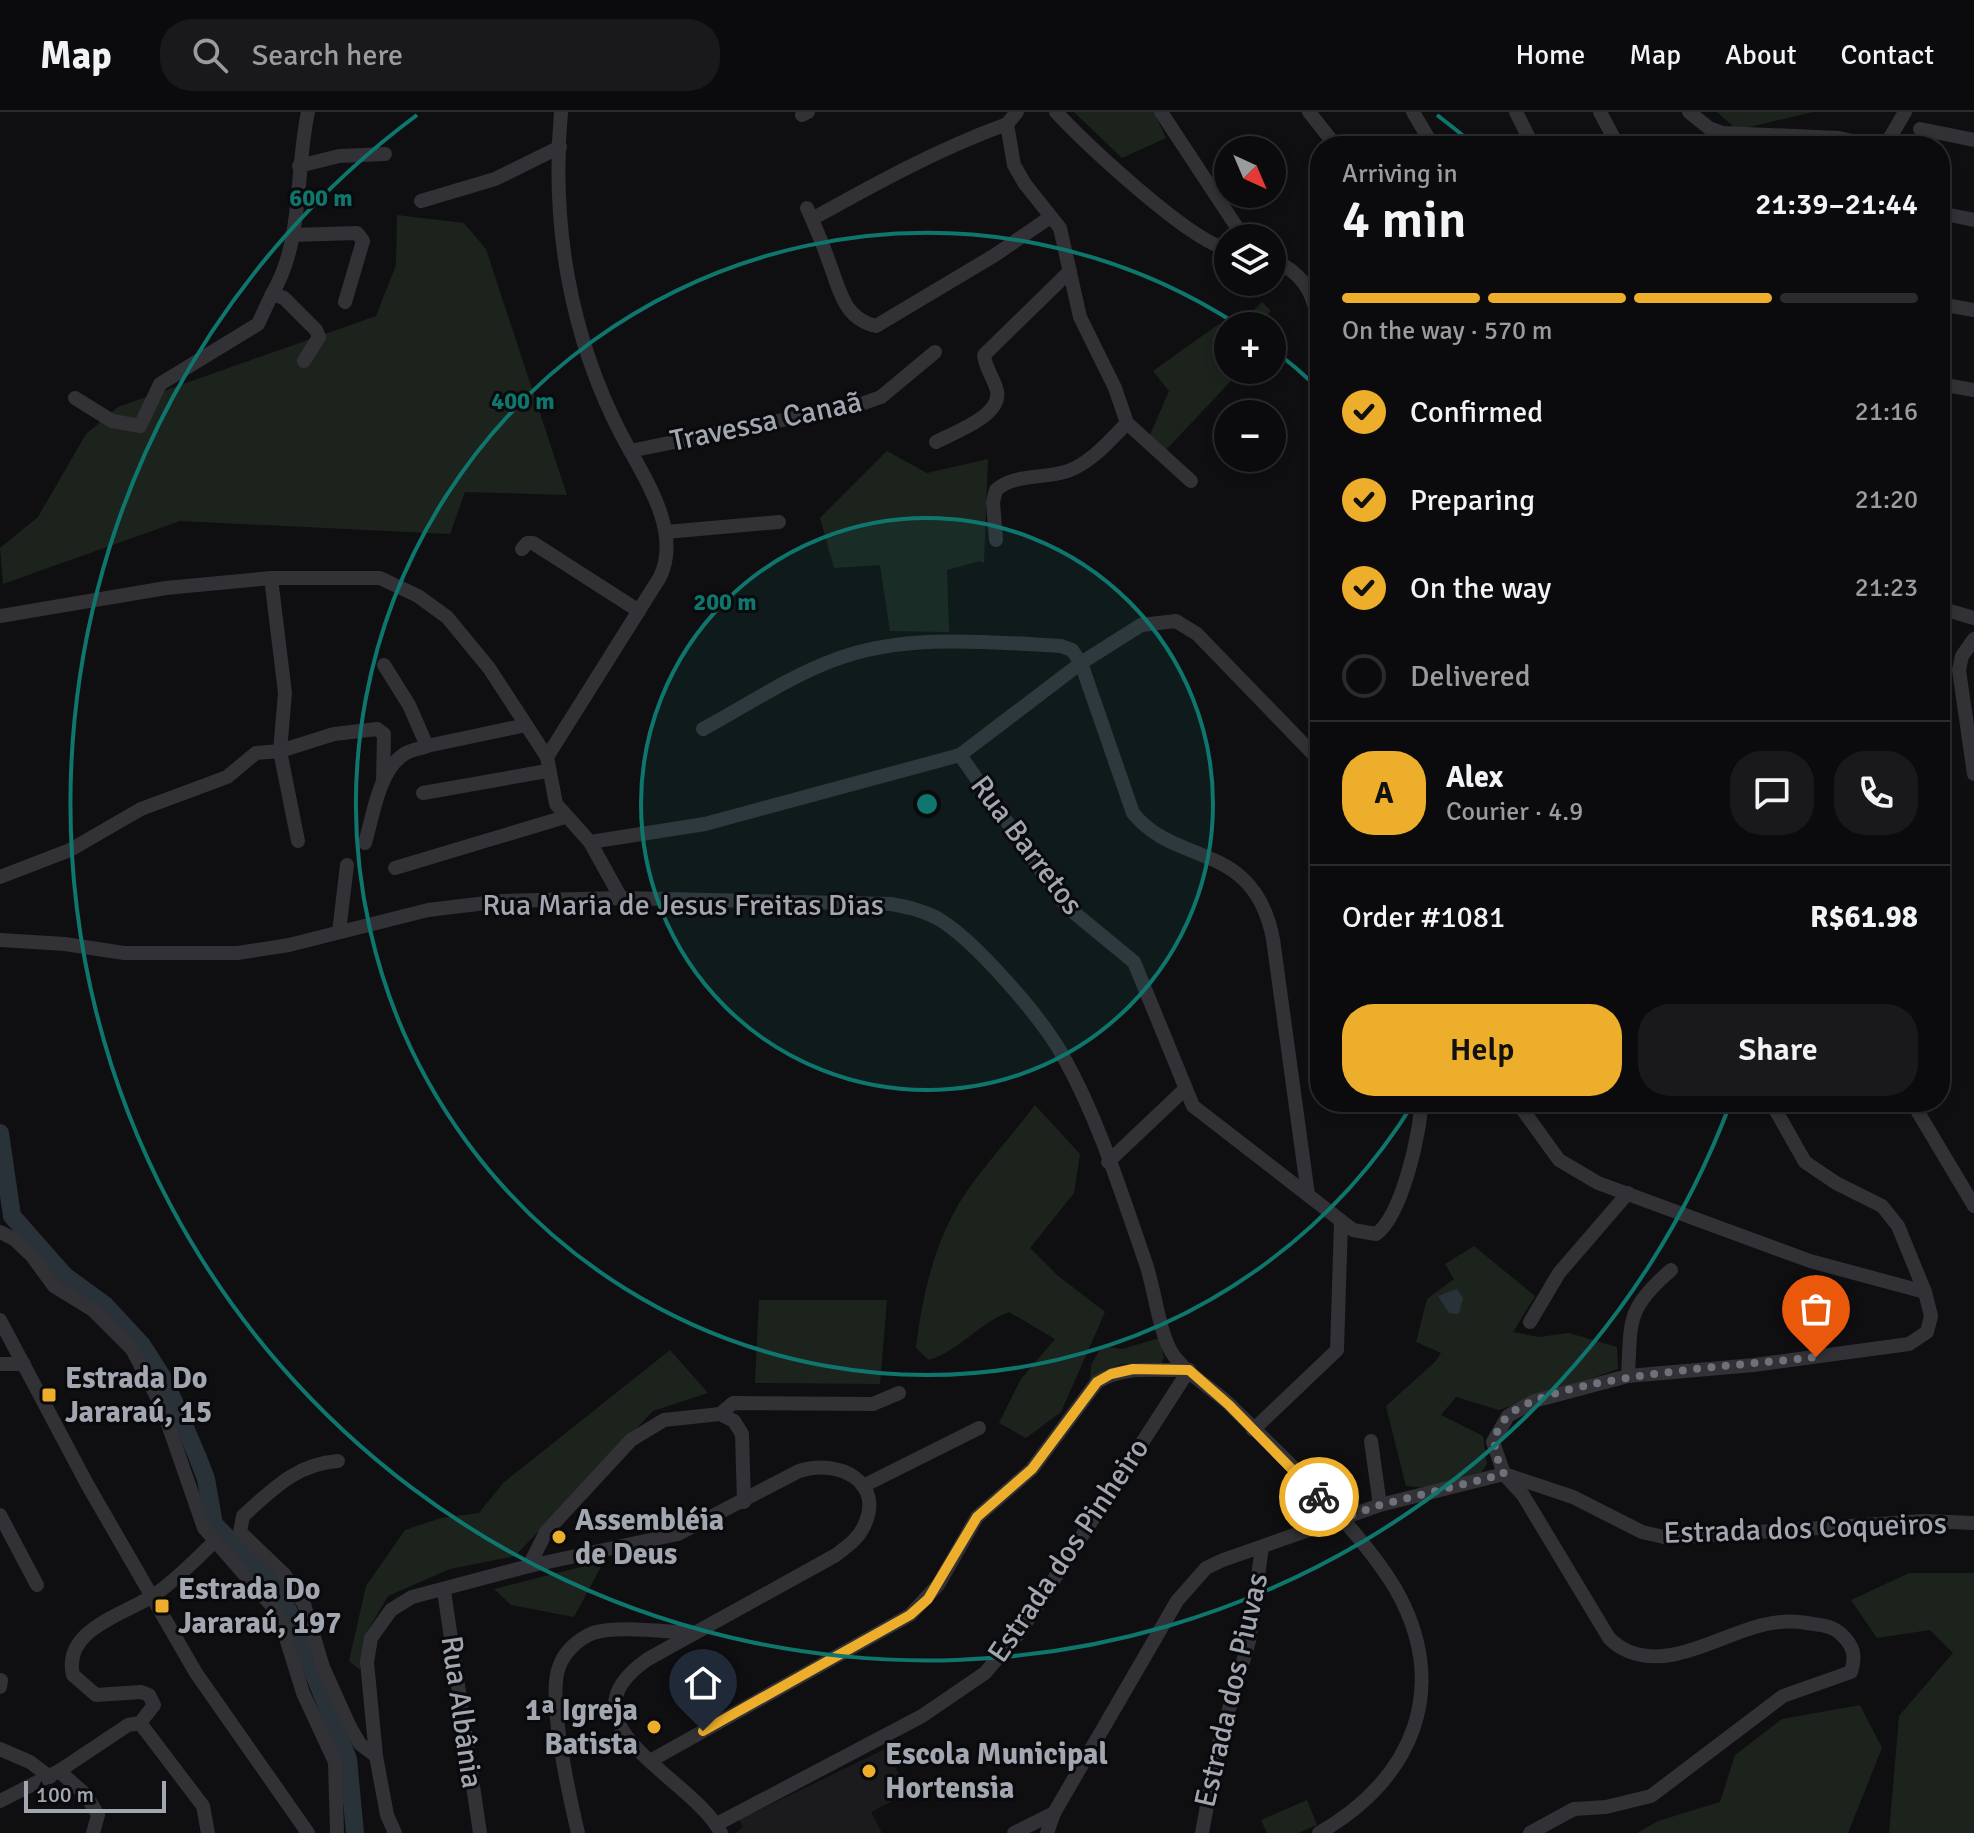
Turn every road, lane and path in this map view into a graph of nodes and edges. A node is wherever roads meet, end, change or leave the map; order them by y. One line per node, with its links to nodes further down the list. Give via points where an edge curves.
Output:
1 (308, 112): 23 (street)
2 (561, 112): 21 (street)
3 (1017, 112): 12 (street)
4 (1056, 112): 30 (street, via 1152,200)
5 (1161, 112): 28 (street)
6 (1309, 112): 14 (street)
7 (1413, 112): 15 (street)
8 (1516, 112): 16 (street)
9 (1600, 112): 17 (street)
10 (1689, 112): 18 (street, via 1723,133)
11 (1905, 112): 19 (street)
12 (1007, 124): 26 (street, via 1014,165); 26 (street, via 809,214 839,295 852,314 876,326)
13 (1920, 129): 20 (street)
14 (1328, 136)
15 (1427, 136)
16 (1528, 136)
17 (1613, 136)
18 (1793, 136)
19 (1891, 136)
20 (1974, 140)
21 (560, 147): 24 (street, via 495,179); 47 (street, via 561,244 578,332)
22 (385, 154): 23 (street, via 339,156)
23 (299, 166): 29 (street)
24 (421, 201)
25 (1950, 215): 27 (street)
26 (1049, 218): 32 (street, via 1060,228)
27 (1974, 220)
28 (1235, 224)
29 (292, 235): 34 (street); 35 (street, via 357,233 363,241)
30 (1214, 244)
31 (1286, 266): 33 (street)
32 (1070, 271): 43 (street, via 984,355); 45 (street, via 1080,317)
33 (1310, 291)
34 (272, 294): 39 (street, via 284,298 316,330 319,337); 42 (street, via 258,324 160,384 140,426 112,421)
35 (345, 302)
36 (1950, 306): 37 (street)
37 (1974, 310)
38 (935, 352): 47 (street, Travessa Canaã, via 881,397 861,404)
39 (304, 361)
40 (1950, 386): 41 (street)
41 (1974, 390)
42 (75, 398)
43 (997, 399): 44 (street, via 1000,408); 46 (street, via 976,420)
44 (990, 418)
45 (1127, 423): 48 (street); 51 (street, via 1095,456 1067,471 1002,485 993,502)
46 (936, 442)
47 (630, 451): 50 (street)
48 (1191, 481)
49 (779, 522): 50 (street)
50 (666, 532): 54 (street, via 667,561)
51 (996, 540)
52 (522, 549): 54 (street, via 533,543)
53 (271, 578): 56 (street, via 166,588); 61 (street, via 380,578 418,596 458,630); 65 (street, via 285,693)
54 (639, 611): 67 (street)
55 (1950, 611): 57 (street)
56 (0, 616)
57 (1974, 618)
58 (1974, 639): 68 (street, via 1959,670)
59 (1081, 663): 62 (street, via 1072,650 1061,646 952,643 868,649 795,678); 64 (street, via 1141,625 1160,620 1185,625); 66 (street); 88 (street, via 1133,813 1149,830 1224,862 1263,906 1273,939)
60 (384, 665): 63 (street)
61 (526, 725): 63 (street); 67 (street)
62 (703, 729)
63 (427, 746): 69 (street, via 404,754)
64 (1310, 750)
65 (280, 751): 69 (street, via 334,734 377,729 384,734); 72 (street); 77 (street, via 256,753 227,777 132,813 70,850)
66 (960, 755): 73 (street, Rua Barretos, via 705,824); 81 (street, Rua Barretos, via 1066,906 1134,962)
67 (547, 764): 70 (street); 71 (street, via 556,804)
68 (1974, 774)
69 (383, 782): 74 (street)
70 (423, 793)
71 (565, 817): 73 (street); 76 (street)
72 (298, 841)
73 (590, 842): 78 (street)
74 (365, 843)
75 (347, 865): 79 (street)
76 (395, 868)
77 (0, 877)
78 (621, 898): 79 (street, Rua Maria de Jesus Freitas Dias, via 470,904); 86 (street, Rua Maria de Jesus Freitas Dias, via 891,904 939,919 991,966 1062,1054)
79 (339, 932): 80 (street, Rua Maria de Jesus Freitas Dias, via 238,953 124,953)
80 (0, 940)
81 (1184, 1090): 86 (street); 88 (street, Rua Barretos, via 1200,1115)
82 (1419, 1112): 90 (street, Rua Barretos, via 1389,1222 1367,1235)
83 (1524, 1112): 87 (street, via 1573,1171)
84 (1777, 1112): 93 (street, via 1805,1162 1890,1214)
85 (1918, 1112): 89 (street)
86 (1108, 1162): 98 (street, Rua Maria de Jesus Freitas Dias, via 1147,1266 1170,1348)
87 (1628, 1193): 93 (street, via 1810,1261); 95 (street, via 1559,1273)
88 (1308, 1195): 90 (street, Rua Barretos)
89 (1974, 1206)
90 (1341, 1222): 103 (street, via 1337,1350)
91 (0, 1232): 113 (street, via 32,1256 54,1286 93,1310 132,1349 162,1407 204,1528)
92 (1671, 1270): 99 (street, via 1636,1305)
93 (1925, 1292): 99 (street, via 1931,1325 1909,1344)
94 (0, 1320): 97 (street)
95 (1530, 1322)
96 (0, 1364): 97 (street)
97 (24, 1364): 118 (street)
98 (1189, 1370): 103 (street); 125 (street, via 1133,1369 1097,1382 1032,1469 977,1517 938,1585 910,1615); 129 (street, Estrada dos Pinheiro, via 1020,1632 985,1673 922,1716)
99 (1628, 1376): 106 (street, via 1534,1401 1508,1416 1493,1442)
100 (899, 1393): 101 (street, via 873,1404 733,1403)
101 (720, 1414): 108 (street, via 734,1421 742,1434); 115 (street, via 664,1420 642,1431 546,1532)
102 (979, 1428): 107 (street)
103 (1253, 1430): 111 (street)
104 (1371, 1441): 109 (street)
105 (338, 1461): 124 (street, via 297,1470 243,1516 239,1526 295,1588 345,1718 360,1744)
106 (1504, 1474): 109 (street); 112 (street, Estrada dos Coqueiros, via 1668,1538 1924,1521); 141 (street, via 1523,1495 1609,1638 1625,1651 1646,1657 1673,1655 1791,1619 1840,1633 1855,1658 1851,1672 1783,1696 1651,1796 1574,1809)
107 (863, 1486): 108 (street, via 841,1469 817,1465); 120 (street, via 866,1520 853,1542)
108 (744, 1502): 115 (street, via 678,1534)
109 (1380, 1505): 111 (street)
110 (0, 1515): 116 (street)
111 (1340, 1519): 114 (street); 140 (street, via 1379,1564 1407,1617 1419,1653 1420,1712 1407,1746 1373,1792)
112 (1974, 1523)
113 (214, 1542): 118 (street); 134 (street, via 281,1622 303,1693 335,1762)
114 (1262, 1547): 128 (street, via 1206,1568 1177,1601); 139 (street, Estrada dos Piuvas, via 1249,1641 1218,1747)
115 (529, 1566): 117 (street)
116 (37, 1585)
117 (444, 1591): 124 (street, via 400,1602 371,1638 367,1679); 135 (street, Rua Albânia)
118 (151, 1597): 122 (street, via 84,1636 71,1667 81,1686 96,1695 149,1695 154,1705); 133 (street, via 213,1699)
119 (645, 1632): 120 (street); 121 (street); 136 (street, via 592,1634 571,1647 558,1667 557,1709)
120 (693, 1633): 121 (street)
121 (648, 1659): 125 (street, via 626,1674 614,1712 626,1737)
122 (140, 1723): 126 (street, via 128,1725); 132 (street, via 203,1806)
123 (0, 1749): 126 (street)
124 (376, 1756): 130 (street)
125 (650, 1761): 129 (street)
126 (55, 1774): 127 (street); 131 (street, via 97,1810)
127 (0, 1801)
128 (1054, 1813): 137 (street); 138 (street)
129 (719, 1828)
130 (390, 1831)
131 (93, 1833)
132 (208, 1833)
133 (308, 1833)
134 (337, 1833)
135 (480, 1833)
136 (578, 1833)
137 (1014, 1833)
138 (1047, 1833)
139 (1202, 1833)
140 (1319, 1833)
141 (1530, 1833)

